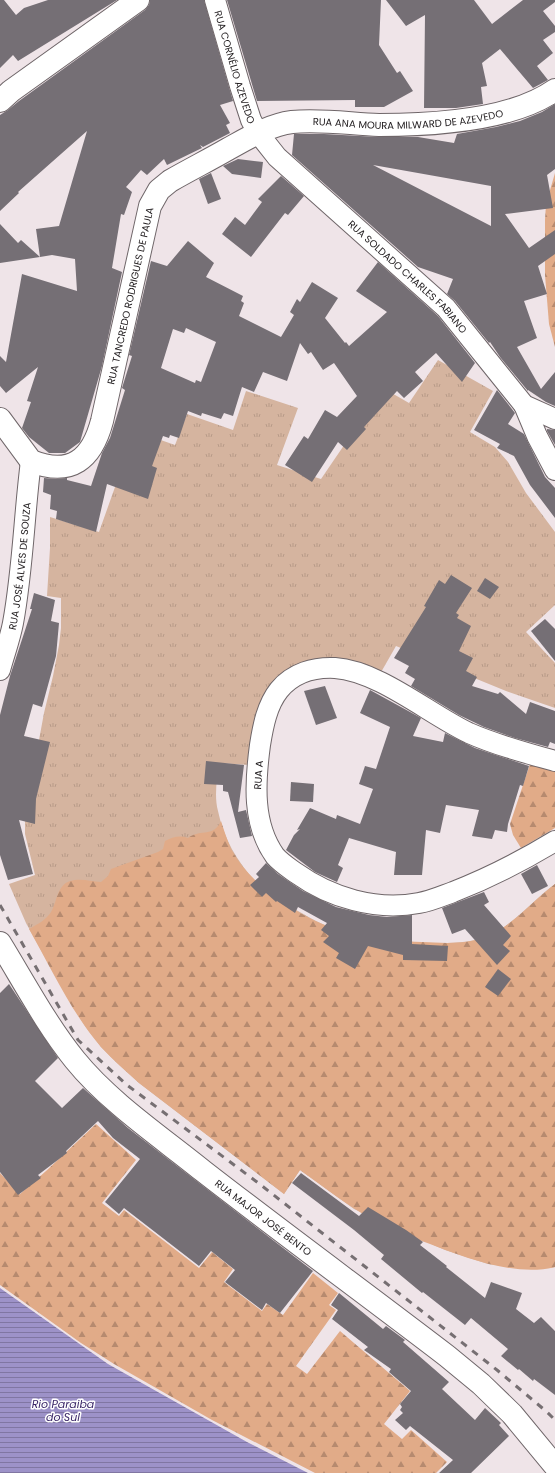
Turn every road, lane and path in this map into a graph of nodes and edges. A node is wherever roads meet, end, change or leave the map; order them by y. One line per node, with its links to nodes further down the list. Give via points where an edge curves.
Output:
1 (138, 0): 4 (street)
2 (215, 0): 5 (street, RUA CORNÉLIO AZEVEDO, via 240,86)
3 (555, 90): 5 (street, RUA ANA MOURA MILWARD DE AZEVEDO, via 528,104 475,119 380,124 292,122)
4 (0, 101)
5 (258, 133): 6 (street, RUA SOLDADO CHARLES FABIANO, via 277,157 446,308); 9 (street, RUA TANCREDO RODRIGUES DE PAULA, via 170,181 159,190 150,206 145,225 96,440 86,454 70,464 56,467)
6 (524, 405): 8 (street, RUA SOLDADO CHARLES FABIANO); 10 (street)
7 (0, 419): 9 (street)
8 (555, 419)
9 (31, 461): 11 (street, RUA JOSÉ ALVES DE SOUZA, via 18,592 13,625)
10 (555, 470)
11 (0, 670)
12 (555, 762): 13 (street, RUA A, via 469,733 367,676 337,668 324,668 295,676 274,696 262,733 256,779 259,817 266,839 276,857 318,887 342,897 369,903 419,903 442,896 516,864)
13 (555, 841)
14 (0, 943): 15 (street, RUA MAJOR JOSÉ BENTO, via 58,1036 75,1060 94,1080 150,1129 481,1384 512,1414)
15 (555, 1466)

